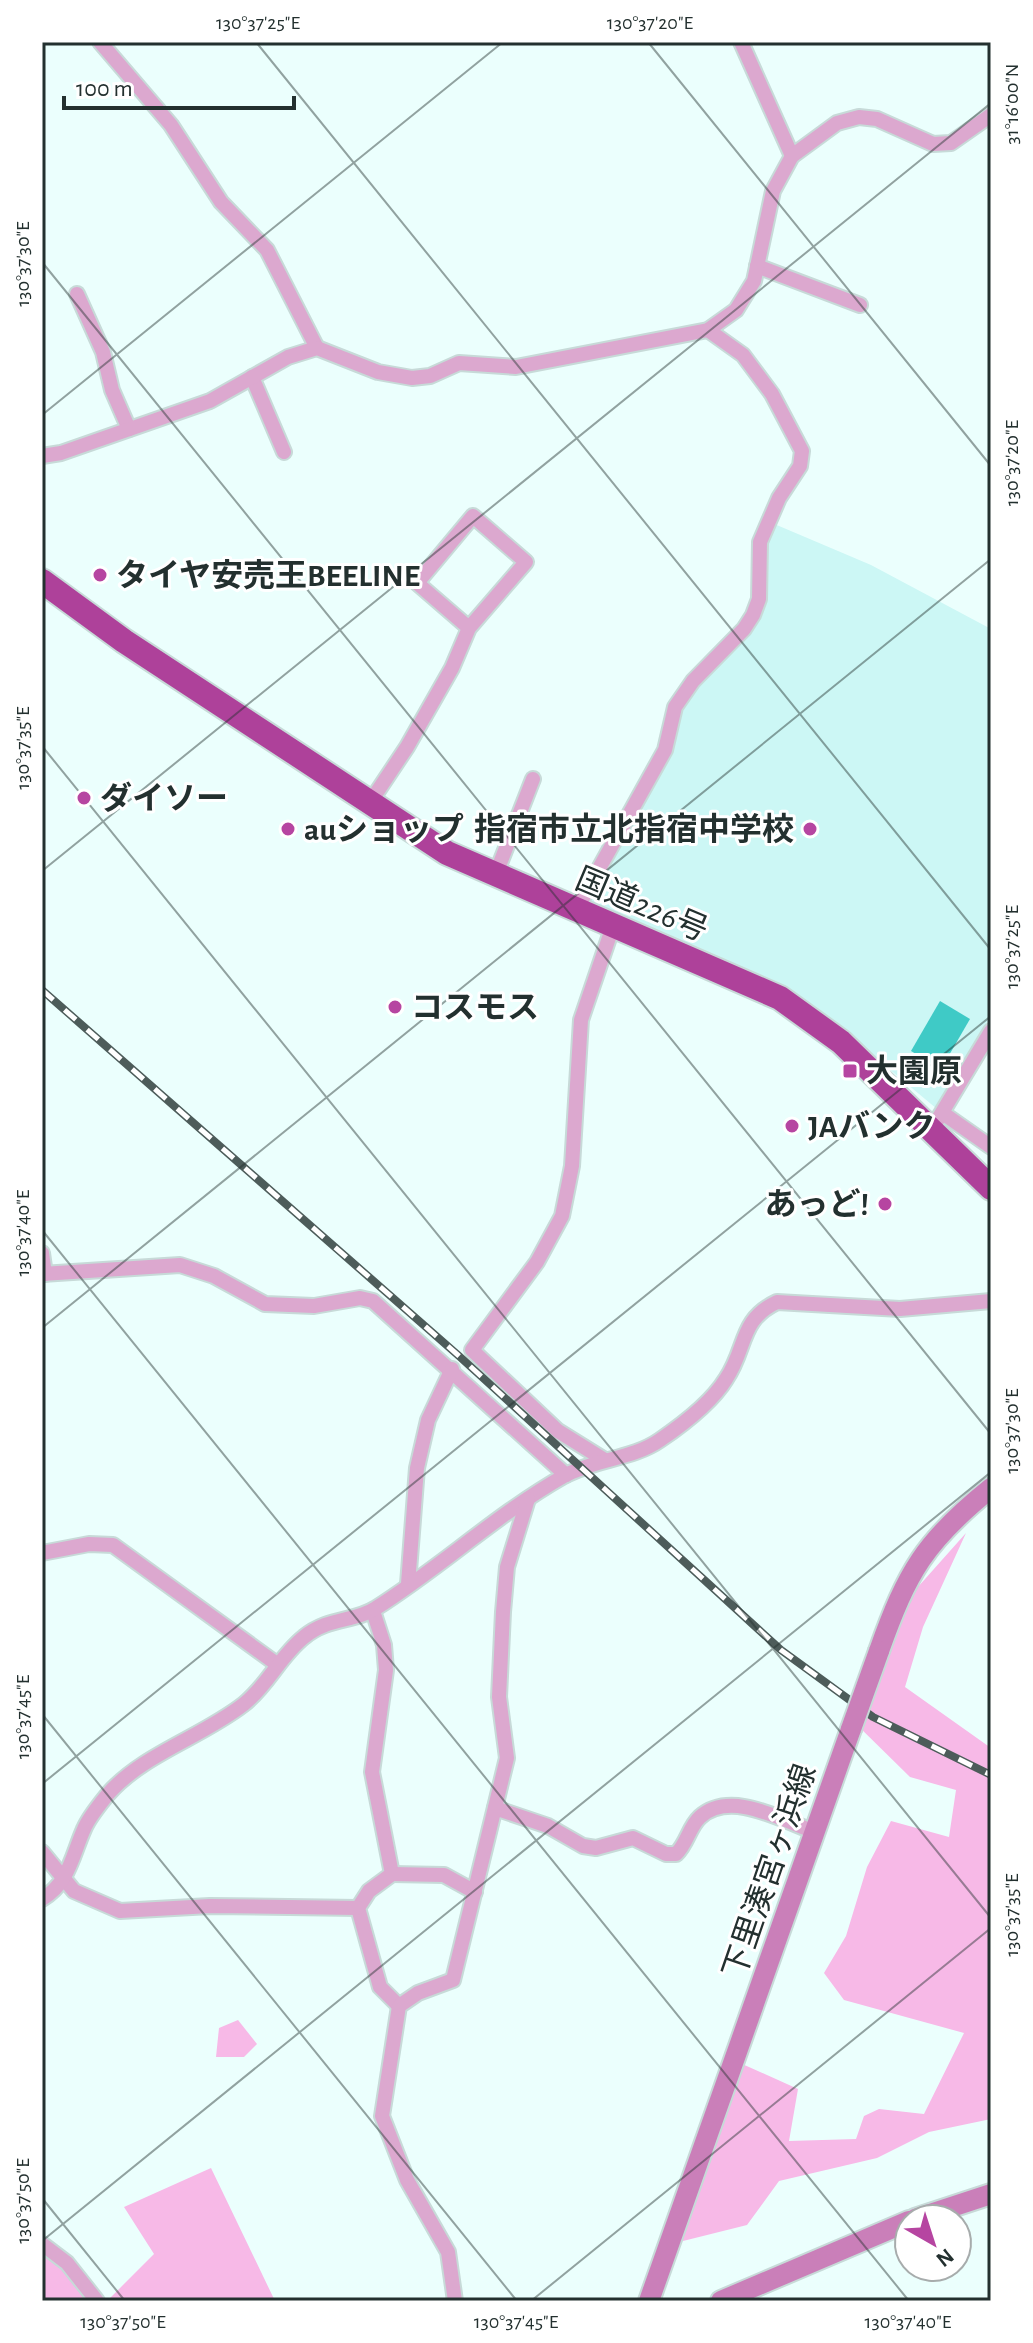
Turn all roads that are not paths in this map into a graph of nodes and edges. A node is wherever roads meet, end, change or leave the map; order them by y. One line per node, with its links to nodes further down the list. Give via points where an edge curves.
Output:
1 (100, 42): 9 (street, via 171,125 221,202 267,250)
2 (741, 42): 4 (street)
3 (991, 115): 4 (street, via 951,143 933,144 877,119 859,117 837,123)
4 (792, 156): 5 (street, via 773,191)
5 (757, 266): 7 (street); 8 (street, via 736,310)
6 (77, 294): 11 (street)
7 (860, 305)
8 (708, 330): 9 (street, via 516,367 459,363 412,378 378,372); 19 (street, via 743,355 772,394 802,451 800,466 760,542 759,599 753,615 675,707 665,750)
9 (317, 348): 10 (street)
10 (252, 377): 11 (street, via 231,392); 12 (street)
11 (129, 429): 13 (street)
12 (284, 452)
13 (42, 456)
14 (42, 581): 17 (highway, 国道226号)
15 (469, 628): 15 (street, via 526,562 473,516 417,583); 17 (street, via 452,668)
16 (533, 779): 18 (street)
17 (369, 804): 18 (highway, 国道226号)
18 (495, 876): 19 (highway, 国道226号)
19 (576, 910): 20 (highway, 国道226号)
20 (613, 926): 22 (highway, 国道226号, via 780,998); 29 (street, via 581,1020 572,1166 562,1216 537,1262 472,1350 558,1431)
21 (991, 1031): 22 (street)
22 (938, 1122): 23 (street); 24 (highway, 国道226号)
23 (991, 1147)
24 (991, 1188)
25 (42, 1253): 26 (street)
26 (44, 1274): 28 (street, via 180,1265 214,1276 265,1304 373,1301)
27 (991, 1301): 29 (street, via 900,1309 777,1302 748,1325 726,1380 708,1400 659,1441 638,1452)
28 (452, 1369): 30 (street); 34 (street, via 428,1420 417,1468)
29 (603, 1459): 30 (street)
30 (566, 1475): 32 (street)
31 (991, 1488): 38 (main road, 下里湊宮ヶ浜線, bridge, via 943,1528 899,1594)
32 (528, 1499): 34 (street); 37 (street, via 506,1582 499,1697 507,1758)
33 (42, 1553): 36 (street, via 113,1545)
34 (408, 1584): 35 (street)
35 (373, 1611): 36 (street, via 320,1626); 40 (street, via 386,1670 372,1772)
36 (278, 1665): 41 (street, via 244,1704 136,1769 109,1793 85,1825)
37 (495, 1808): 38 (street, via 548,1826 583,1846 596,1848 633,1838 666,1854 681,1849 702,1815 727,1806 745,1807); 42 (street)
38 (815, 1832): 52 (main road, 下里湊宮ヶ浜線)
39 (42, 1852): 41 (street)
40 (392, 1874): 42 (street, via 444,1875); 44 (street, via 369,1891)
41 (64, 1882): 43 (street); 44 (street, via 120,1911)
42 (475, 1892): 45 (street, via 453,1980)
43 (42, 1899)
44 (358, 1908): 45 (street, via 380,1987)
45 (399, 2006): 51 (street, via 382,2116 407,2180 448,2252)
46 (991, 2194): 47 (main road)
47 (964, 2203)
48 (893, 2228): 53 (main road)
49 (42, 2244): 50 (street, via 67,2263)
50 (97, 2301)
51 (455, 2301)
52 (649, 2301)
53 (721, 2301)

